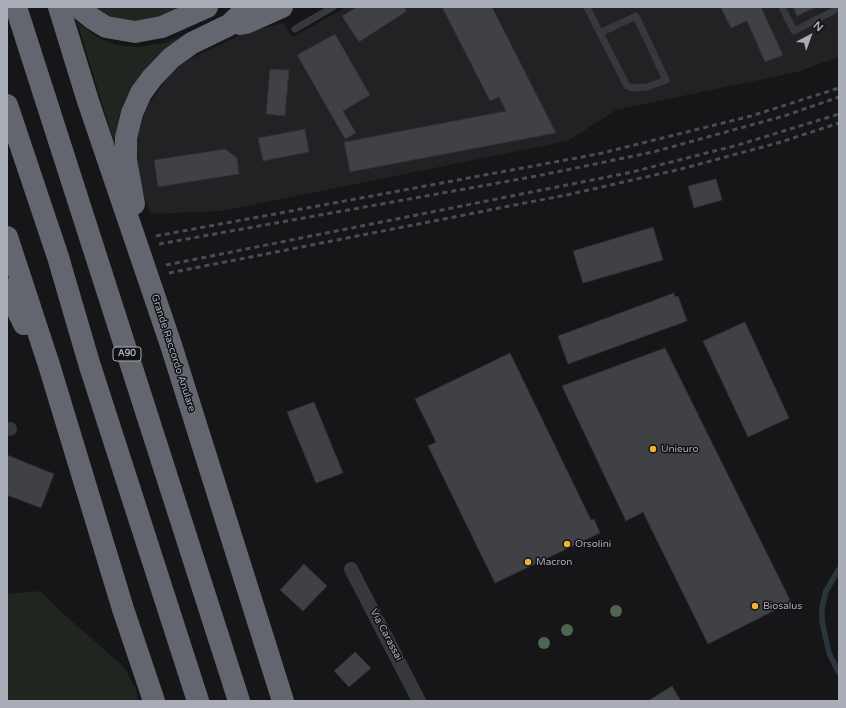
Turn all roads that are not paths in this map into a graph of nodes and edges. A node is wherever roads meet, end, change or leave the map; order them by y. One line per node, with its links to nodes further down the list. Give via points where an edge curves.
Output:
1 (16, 7): 23 (highway, A90)
2 (59, 7): 15 (highway, Grande Raccordo Anulare)
3 (78, 7): 4 (highway, via 106,27 135,32 162,27)
4 (207, 7)
5 (253, 7): 11 (highway)
6 (282, 7): 11 (highway, via 246,23)
7 (333, 7): 12 (lane)
8 (587, 7): 13 (lane)
9 (782, 7): 10 (lane, via 794,31)
10 (839, 8)
11 (229, 25): 15 (highway, via 192,43 171,58 152,78 136,103 128,125 126,148 137,215)
12 (295, 29)
13 (600, 33): 13 (lane, via 627,86 647,87 666,80 636,16)
14 (7, 105): 22 (highway, via 58,257 89,363)
15 (133, 236): 20 (highway, Grande Raccordo Anulare, via 171,345)
16 (7, 237): 18 (highway)
17 (7, 289): 18 (highway, via 20,319)
18 (48, 365): 21 (highway, via 122,609)
19 (351, 569): 26 (street, Via Carassai)
20 (259, 626): 24 (highway, Grande Raccordo Anulare); 25 (highway, via 276,654)
21 (154, 701)
22 (198, 701)
23 (239, 701)
24 (283, 701)
25 (296, 701)
26 (419, 701)

